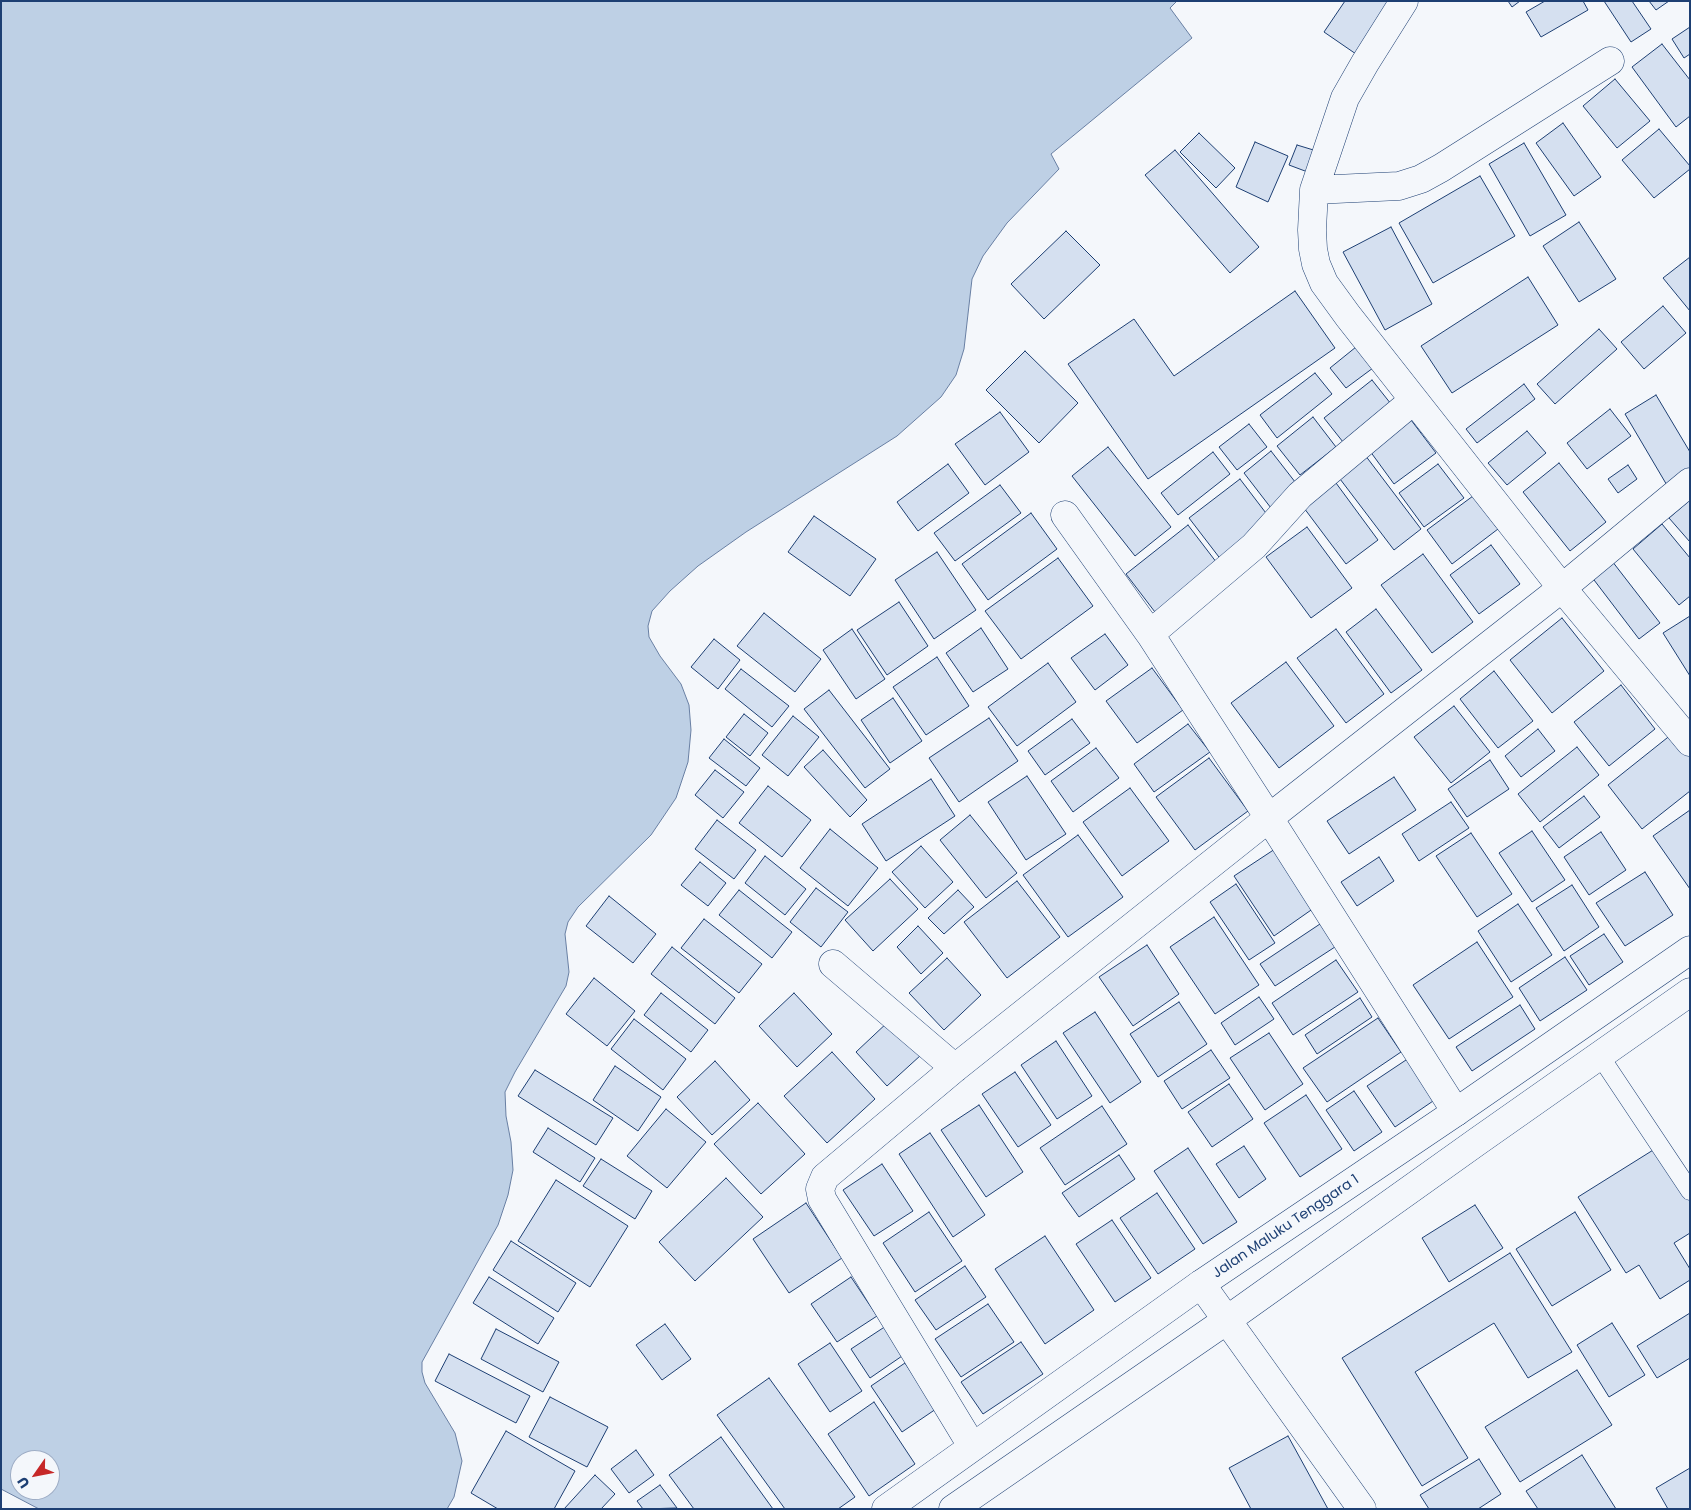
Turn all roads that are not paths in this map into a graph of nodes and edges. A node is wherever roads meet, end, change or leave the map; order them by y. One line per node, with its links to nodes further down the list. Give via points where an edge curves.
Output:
1 (1404, 1): 3 (main road, via 1345,98)
2 (1610, 61): 3 (main road, via 1421,179 1399,186)
3 (1314, 190): 4 (main road, via 1313,249 1324,282)
4 (1414, 400): 7 (main road); 8 (main road, via 1300,495 1254,546)
5 (1690, 482): 7 (main road)
6 (1065, 515): 8 (main road)
7 (1562, 588): 9 (main road); 10 (main road)
8 (1150, 634): 10 (main road)
9 (1690, 742)
10 (1269, 818): 15 (main road); 16 (main road)
11 (1690, 950): 16 (main road, Jalan Maluku Tenggara 1)
12 (833, 964): 15 (main road)
13 (1690, 992): 14 (main road)
14 (1600, 1056): 17 (lane); 19 (main road)
15 (954, 1068): 20 (main road, via 825,1177 820,1189 822,1199)
16 (1456, 1112): 18 (main road, Jalan Maluku Tenggara 1)
17 (1690, 1191)
18 (1201, 1284): 19 (main road); 20 (main road, Jalan Maluku Tenggara 1)
19 (1227, 1320): 22 (main road); 23 (main road)
20 (972, 1446): 21 (main road, Jalan Maluku Tenggara 1)
21 (886, 1509)
22 (953, 1509)
23 (1362, 1509)

